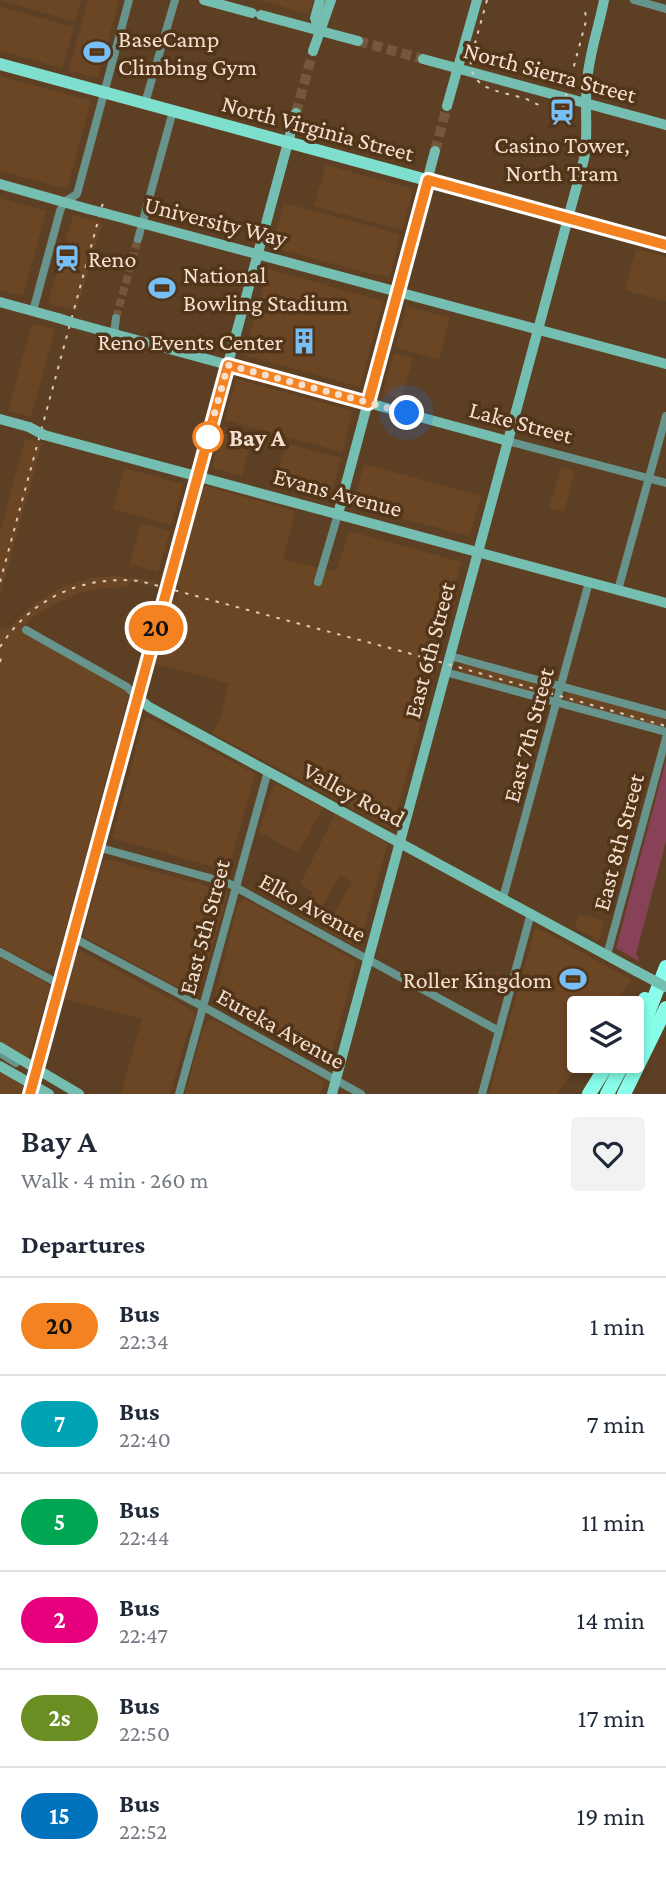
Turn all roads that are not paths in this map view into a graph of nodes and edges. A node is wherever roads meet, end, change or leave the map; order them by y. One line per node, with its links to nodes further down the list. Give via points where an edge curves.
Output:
1 (130, 0): 16 (street)
2 (175, 0): 17 (street)
3 (204, 0): 10 (main road)
4 (320, 0): 10 (main road)
5 (331, 0): 10 (main road)
6 (477, 0): 15 (main road)
7 (604, 0): 18 (main road, East 6th Street, via 592,49)
8 (634, 0): 9 (street)
9 (666, 9)
10 (318, 30): 11 (main road); 12 (main road)
11 (358, 41)
12 (313, 51)
13 (423, 60): 15 (main road, North Sierra Street)
14 (0, 64): 16 (main road, North Virginia Street)
15 (457, 69): 18 (main road, North Sierra Street); 19 (main road)
16 (104, 92): 17 (main road, North Virginia Street); 27 (street, via 78,194)
17 (145, 103): 20 (main road, North Virginia Street)
18 (587, 104): 22 (main road, North Sierra Street); 28 (main road, East 6th Street, via 586,148)
19 (447, 106)
20 (173, 111): 23 (main road, North Virginia Street); 29 (street)
21 (296, 113): 23 (main road)
22 (666, 125)
23 (288, 141): 25 (main road, North Virginia Street); 32 (main road)
24 (435, 151): 25 (main road)
25 (428, 180): 28 (main road, North Virginia Street); 33 (main road)
26 (0, 184): 27 (main road, University Way)
27 (64, 202): 29 (main road, University Way, bridge); 35 (street)
28 (567, 218): 31 (main road, North Virginia Street); 37 (main road, East 6th Street)
29 (142, 224): 30 (street); 32 (main road, University Way)
30 (138, 239)
31 (666, 245)
32 (258, 255): 33 (main road, University Way); 39 (main road)
33 (398, 292): 37 (main road, University Way); 41 (main road)
34 (0, 302): 35 (main road, Lake Street)
35 (33, 311): 38 (main road, Lake Street, bridge)
36 (116, 318): 38 (street)
37 (538, 330): 40 (main road, University Way); 44 (main road, East 6th Street)
38 (114, 334): 39 (main road, Lake Street)
39 (228, 365): 41 (main road, Lake Street); 45 (main road)
40 (666, 365)
41 (368, 403): 44 (main road, Lake Street); 48 (main road)
42 (666, 416): 46 (street)
43 (0, 419): 45 (main road, Evans Avenue, bridge)
44 (508, 441): 46 (street, Lake Street); 49 (main road, East 6th Street)
45 (197, 475): 48 (main road, Evans Avenue); 58 (main road)
46 (649, 479): 47 (street, Lake Street); 52 (street)
47 (666, 483)
48 (338, 513): 49 (main road, Evans Avenue); 50 (street)
49 (478, 552): 51 (main road, Evans Avenue); 55 (main road, East 6th Street)
50 (318, 582)
51 (589, 582): 52 (main road, Evans Avenue); 57 (street, East 7th Street)
52 (618, 590): 53 (main road, Evans Avenue)
53 (666, 603)
54 (26, 630): 58 (street, Valley Road)
55 (450, 656): 56 (main road, East 6th Street); 57 (street)
56 (446, 672): 59 (street); 64 (main road, East 6th Street)
57 (561, 687): 59 (street, East 7th Street); 60 (street)
58 (137, 697): 63 (main road, Valley Road); 65 (main road)
59 (556, 702): 61 (street); 67 (street, East 7th Street)
60 (666, 715)
61 (666, 732)
62 (666, 738): 71 (street, East 8th Street)
63 (268, 771): 64 (main road, Valley Road); 66 (street, East 5th Street)
64 (399, 842): 67 (main road, Valley Road); 72 (main road, East 6th Street)
65 (97, 847): 66 (street, Elko Avenue); 69 (main road)
66 (237, 888): 72 (street, Elko Avenue); 77 (street, East 5th Street)
67 (503, 898): 68 (main road, Valley Road)
68 (531, 913): 71 (main road, Valley Road); 81 (street)
69 (72, 937): 74 (main road); 77 (street, Eureka Avenue)
70 (0, 952): 74 (street)
71 (607, 955): 75 (main road, Valley Road, bridge)
72 (367, 959): 81 (street, Elko Avenue); 88 (main road, East 6th Street)
73 (666, 968): 76 (highway); 79 (highway)
74 (59, 984): 85 (main road)
75 (666, 987)
76 (644, 1001)
77 (204, 1007): 88 (street, Eureka Avenue); 93 (street, East 5th Street)
78 (666, 1007): 99 (highway)
79 (644, 1022)
80 (666, 1028): 100 (highway)
81 (499, 1031): 96 (street)
82 (0, 1047): 92 (main road, bridge)
83 (0, 1054): 85 (street)
84 (0, 1066): 90 (main road, bridge)
85 (36, 1073): 89 (main road); 91 (street)
86 (602, 1073): 97 (highway)
87 (618, 1073): 98 (highway)
88 (336, 1080): 94 (main road, East 6th Street); 95 (street, Eureka Avenue)
89 (30, 1094)
90 (49, 1094)
91 (70, 1094)
92 (79, 1094)
93 (179, 1094)
94 (332, 1094)
95 (361, 1094)
96 (482, 1094)
97 (589, 1094)
98 (607, 1094)
99 (624, 1094)
100 (635, 1094)

